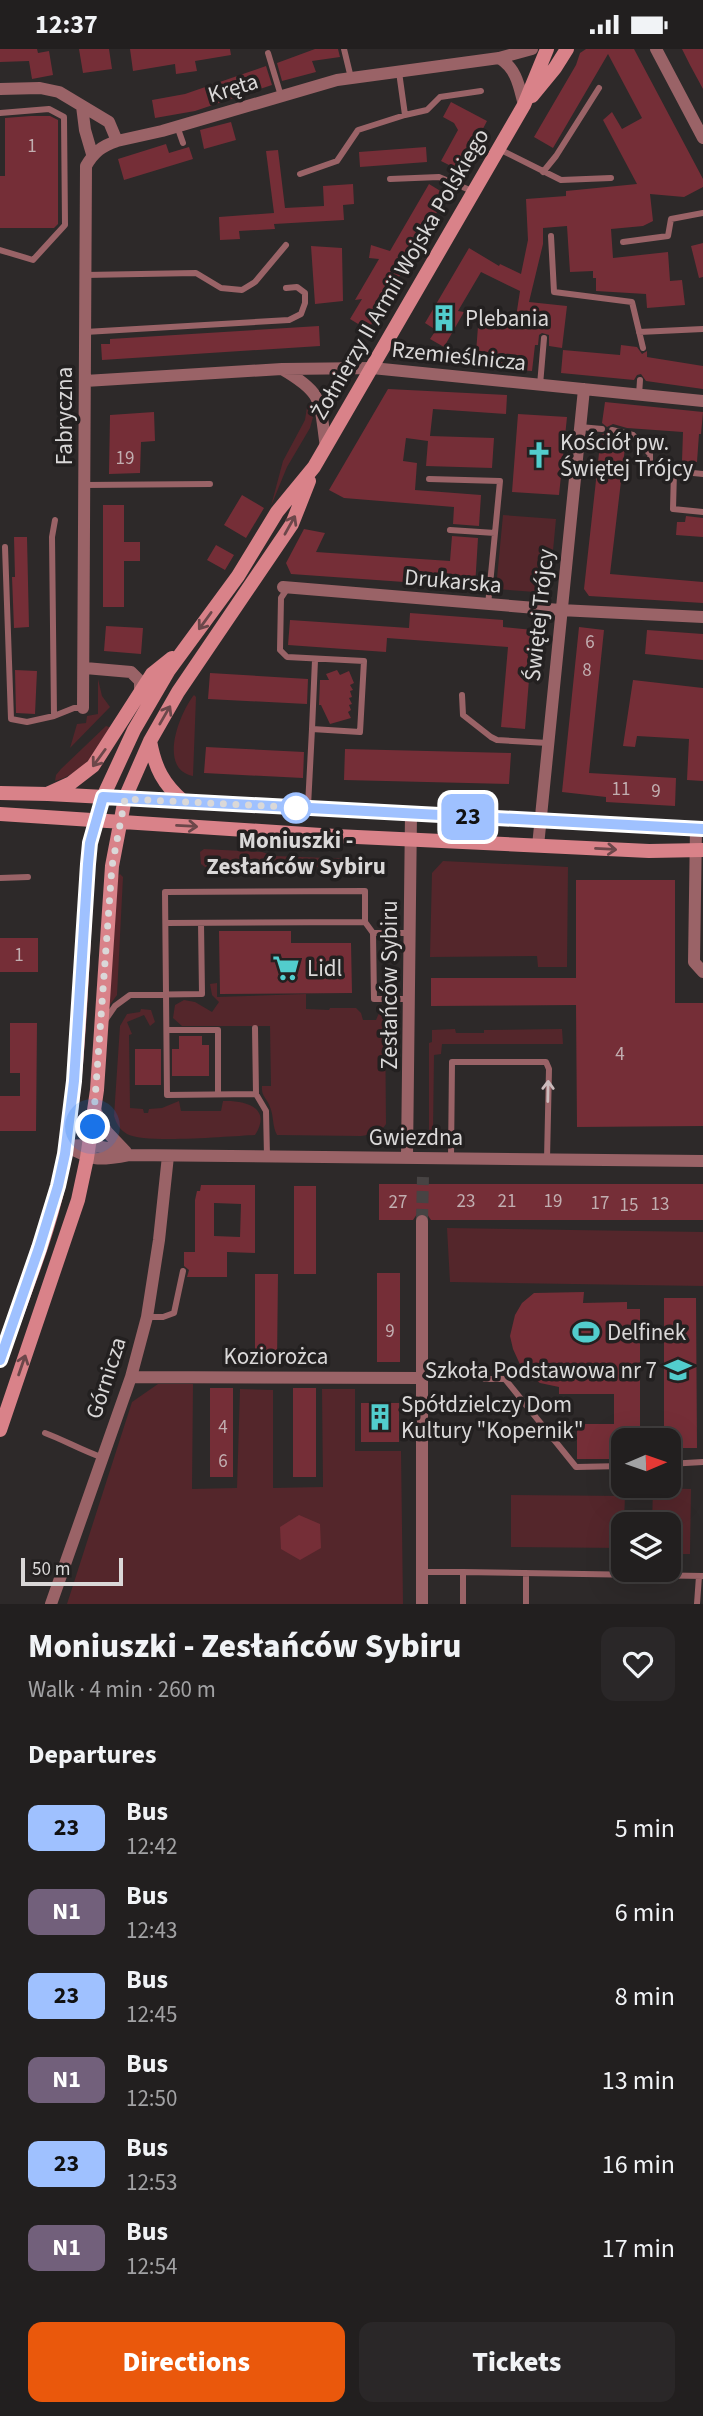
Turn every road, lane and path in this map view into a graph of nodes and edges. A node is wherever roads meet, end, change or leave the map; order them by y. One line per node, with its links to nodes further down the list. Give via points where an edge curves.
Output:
1 (344, 49): 10 (lane)
2 (532, 49): 7 (street, Kręta)
3 (547, 49): 15 (street, Żołnierzy II Armii Wojska Polskiego)
4 (567, 49): 15 (street, Żołnierzy II Armii Wojska Polskiego)
5 (656, 49): 20 (street)
6 (268, 53): 14 (lane)
7 (507, 53): 8 (street, Kręta); 15 (street)
8 (480, 55): 9 (street, Kręta)
9 (399, 72): 10 (street, Kręta); 18 (lane)
10 (351, 78): 14 (street, Kręta)
11 (599, 87): 25 (lane)
12 (0, 89): 16 (street, via 60,92)
13 (481, 91): 18 (lane, via 440,97 427,110)
14 (281, 96): 19 (street, Kręta)
15 (524, 105): 23 (street, Żołnierzy II Armii Wojska Polskiego)
16 (82, 106): 21 (street, via 109,122); 24 (street)
17 (0, 113): 34 (lane, via 49,109 64,117 65,225 33,260)
18 (405, 115): 26 (lane, via 358,130 337,161)
19 (177, 127): 21 (street, Kręta); 22 (lane)
20 (703, 138)
21 (117, 141): 24 (street)
22 (183, 143)
23 (499, 149): 25 (lane); 29 (street, Żołnierzy II Armii Wojska Polskiego)
24 (92, 154): 35 (street, Fabryczna, via 86,166)
25 (542, 172): 27 (lane, via 561,180)
26 (300, 174)
27 (611, 178)
28 (390, 179): 29 (lane, via 439,177)
29 (474, 192): 42 (street, Żołnierzy II Armii Wojska Polskiego)
30 (703, 213): 32 (lane, via 671,219 668,236)
31 (551, 236): 39 (lane, via 554,292 632,302)
32 (623, 242)
33 (286, 244): 35 (lane, via 255,282 242,290 221,288 196,272)
34 (0, 250)
35 (85, 275): 38 (street, Fabryczna)
36 (286, 288): 38 (lane, via 297,287 305,293 301,314 289,320)
37 (703, 329): 39 (lane)
38 (85, 332): 45 (street, Fabryczna)
39 (639, 332): 41 (lane)
40 (544, 338): 46 (lane)
41 (643, 348)
42 (372, 368): 43 (street, Rzemieślnicza); 46 (street, Rzemieślnicza); 53 (street, Żołnierzy II Armii Wojska Polskiego)
43 (282, 369): 45 (street, Rzemieślnicza); 53 (street, via 315,393)
44 (640, 380): 48 (lane)
45 (85, 381): 59 (street, Fabryczna)
46 (540, 385): 47 (street, Rzemieślnicza)
47 (584, 389): 48 (street, Rzemieślnicza); 50 (street, Świętej Trójcy)
48 (639, 395): 49 (street, Rzemieślnicza)
49 (703, 401)
50 (580, 427): 51 (lane); 67 (street, Świętej Trójcy)
51 (601, 429)
52 (612, 430): 55 (lane, via 633,435 650,454 650,468)
53 (326, 447): 54 (street, Żołnierzy II Armii Wojska Polskiego)
54 (314, 467): 69 (street, Żołnierzy II Armii Wojska Polskiego, one-way to 69, via 277,512 238,576); 77 (street, Żołnierzy II Armii Wojska Polskiego, one-way to 54, via 292,524)
55 (674, 471): 56 (lane); 60 (lane, via 673,509)
56 (703, 474)
57 (429, 479): 63 (lane, via 500,481)
58 (210, 484): 59 (lane)
59 (85, 485): 71 (street, Fabryczna)
60 (703, 512)
61 (55, 520): 75 (lane)
62 (450, 530): 63 (lane)
63 (495, 533): 66 (lane)
64 (5, 547): 75 (lane, via 10,719 27,722)
65 (286, 587): 66 (street, Drukarska); 70 (lane, via 281,598 280,650 287,657)
66 (488, 605): 67 (street, Drukarska)
67 (560, 610): 68 (street, Drukarska); 78 (street, Świętej Trójcy)
68 (703, 617)
69 (185, 647): 72 (street, via 152,674); 81 (street, Żołnierzy II Armii Wojska Polskiego, via 134,730)
70 (315, 660): 76 (lane); 76 (lane, via 364,661 360,731)
71 (85, 668): 72 (street, via 131,672 140,681); 74 (street, Fabryczna)
72 (140, 691): 80 (street, one-way to 80, via 93,767)
73 (462, 695): 78 (lane, via 463,715 491,737)
74 (83, 708): 75 (lane)
75 (54, 716)
76 (312, 729): 84 (lane)
77 (150, 741): 82 (street, Żołnierzy II Armii Wojska Polskiego); 83 (street, via 160,777)
78 (548, 743): 88 (street, Świętej Trójcy)
79 (0, 793): 80 (street)
80 (48, 794): 81 (street)
81 (103, 797): 82 (street); 87 (street, Żołnierzy II Armii Wojska Polskiego)
82 (125, 799): 83 (street); 89 (street, Żołnierzy II Armii Wojska Polskiego)
83 (184, 802): 84 (street)
84 (308, 808): 86 (street)
85 (0, 814): 87 (street)
86 (411, 814): 88 (street); 91 (street, Zesłańców Sybiru)
87 (96, 821): 89 (street); 110 (street, Żołnierzy II Armii Wojska Polskiego, via 88,864)
88 (540, 821): 90 (street); 92 (street, Świętej Trójcy)
89 (119, 823): 91 (street, one-way to 91); 104 (street, Żołnierzy II Armii Wojska Polskiego)
90 (699, 828): 93 (street)
91 (410, 838): 92 (street); 100 (street, Zesłańców Sybiru)
92 (538, 846): 93 (street, one-way to 93)
93 (699, 850): 101 (street, via 694,962)
94 (28, 877): 95 (lane)
95 (0, 878)
96 (365, 922): 97 (lane, via 365,891 245,891 165,892); 98 (lane); 99 (lane)
97 (166, 923): 98 (lane); 102 (lane)
98 (201, 923): 102 (lane, via 202,994)
99 (373, 933): 100 (lane); 103 (lane, via 374,999)
100 (411, 933): 103 (street, Zesłańców Sybiru)
101 (703, 972)
102 (166, 994): 104 (lane, via 127,996); 106 (lane)
103 (410, 999): 115 (street, Zesłańców Sybiru)
104 (101, 1026): 109 (street, Żołnierzy II Armii Wojska Polskiego)
105 (255, 1028): 108 (lane)
106 (167, 1030): 107 (lane, via 218,1030); 107 (lane, via 167,1095)
107 (218, 1094): 108 (lane)
108 (256, 1094): 114 (lane, via 266,1111)
109 (95, 1110): 111 (street, Żołnierzy II Armii Wojska Polskiego); 112 (street, via 107,1132)
110 (66, 1146): 111 (street); 122 (street, Żołnierzy II Armii Wojska Polskiego, via 47,1223)
111 (88, 1151): 112 (street, Gwiezdna, via 108,1159); 126 (street, Żołnierzy II Armii Wojska Polskiego, one-way to 111, via 74,1213)
112 (129, 1155): 113 (street, Gwiezdna)
113 (168, 1156): 114 (street, Gwiezdna); 121 (street, Górnicza)
114 (267, 1157): 115 (street, Gwiezdna)
115 (407, 1157): 116 (street, Gwiezdna)
116 (451, 1158): 117 (street, Gwiezdna); 117 (lane, one-way to 116, via 546,1062 452,1062)
117 (547, 1159): 118 (street, Gwiezdna)
118 (703, 1161)
119 (422, 1221): 124 (street)
120 (183, 1271): 121 (lane, via 174,1313)
121 (146, 1317): 123 (street, Górnicza)
122 (0, 1360)
123 (131, 1377): 124 (street, Koziorożca); 128 (street, Górnicza)
124 (422, 1378): 132 (street)
125 (485, 1379): 131 (lane, via 505,1379 576,1467)
126 (0, 1430)
127 (45, 1433): 128 (lane)
128 (101, 1457): 136 (street, Górnicza)
129 (703, 1462): 130 (lane)
130 (681, 1463)
131 (611, 1466)
132 (422, 1572): 133 (lane); 137 (street)
133 (463, 1572): 134 (lane); 138 (lane)
134 (526, 1573): 135 (lane); 139 (lane)
135 (701, 1576): 140 (lane)
136 (51, 1604)
137 (422, 1604)
138 (463, 1604)
139 (526, 1604)
140 (697, 1604)

